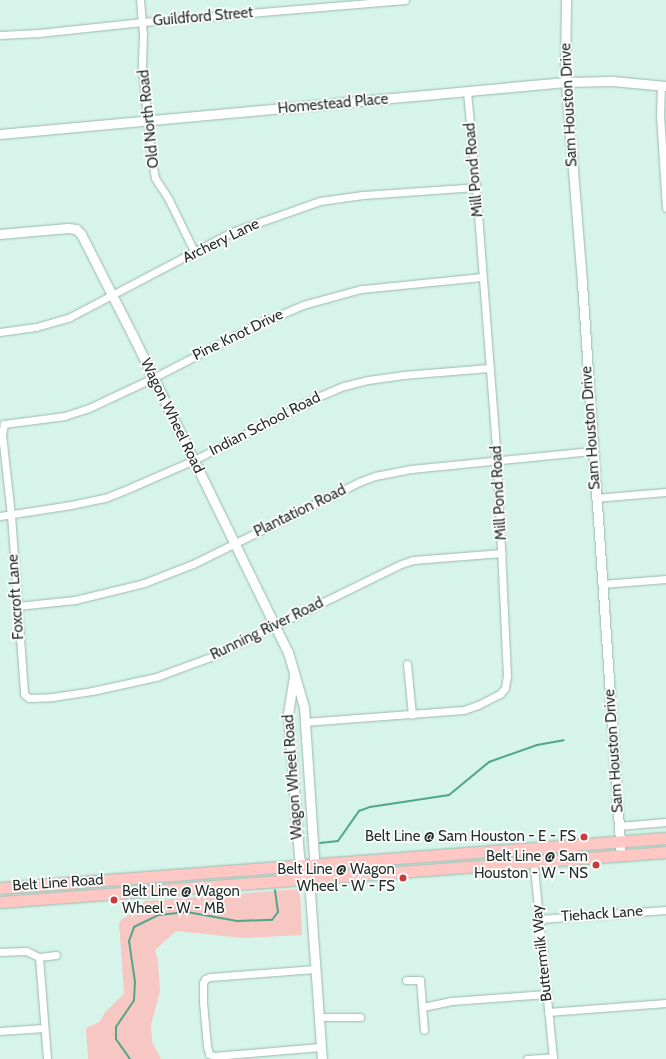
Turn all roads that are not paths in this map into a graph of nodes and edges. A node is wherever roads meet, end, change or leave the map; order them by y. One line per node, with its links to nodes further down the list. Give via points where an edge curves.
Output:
1 (140, 0): 4 (street, Old North Road)
2 (405, 0): 4 (street, Guildford Street)
3 (566, 0): 6 (street, Sam Houston Drive)
4 (142, 22): 5 (street, Guildford Street); 9 (street, Old North Road, via 142,68)
5 (0, 35)
6 (566, 82): 7 (street, Homestead Place, via 612,81); 8 (street, Homestead Place); 22 (street, Sam Houston Drive)
7 (663, 86): 12 (street, via 660,115)
8 (467, 92): 9 (street, Homestead Place); 11 (street, Mill Pond Road)
9 (147, 120): 10 (street, Homestead Place); 15 (street, Old North Road, via 155,178 168,198)
10 (0, 134)
11 (476, 187): 15 (street, Archery Lane, via 363,195 320,201 232,232); 16 (street, Mill Pond Road)
12 (665, 192): 13 (street)
13 (666, 208)
14 (0, 234): 17 (street, Wagon Wheel Road, via 76,229 86,243)
15 (195, 253): 17 (street, Archery Lane)
16 (482, 277): 19 (street, Mill Pond Road); 20 (street, Pine Knot Drive, via 361,289 309,303 254,326)
17 (112, 296): 18 (street, Archery Lane, via 50,324); 20 (street, Wagon Wheel Road)
18 (0, 332)
19 (489, 368): 23 (street, Indian School Road, via 368,380 344,386); 24 (street, Mill Pond Road)
20 (153, 378): 21 (street, Pine Knot Drive, via 89,408 65,416); 23 (street, Wagon Wheel Road)
21 (4, 424): 27 (street, Foxcroft Lane, via 2,434)
22 (593, 451): 24 (street, Plantation Road); 26 (street, Sam Houston Drive)
23 (194, 460): 27 (street, Indian School Road, via 105,498); 29 (street, Wagon Wheel Road)
24 (497, 460): 29 (street, Plantation Road, via 412,469 375,476); 30 (street, Mill Pond Road)
25 (666, 492): 26 (street)
26 (595, 498): 32 (street, Sam Houston Drive)
27 (11, 515): 28 (street, Indian School Road); 33 (street, Foxcroft Lane)
28 (0, 516)
29 (234, 543): 33 (street, Plantation Road, via 182,568 126,589 75,600); 34 (street, Wagon Wheel Road)
30 (502, 553): 34 (street, Running River Road, via 413,560 380,573); 38 (street, Mill Pond Road, via 507,676 505,688 500,694 478,706 464,710)
31 (666, 579): 32 (street)
32 (602, 584): 44 (street, Sam Houston Drive)
33 (17, 606): 37 (street, Foxcroft Lane, via 24,694)
34 (276, 626): 36 (street, Wagon Wheel Road, via 288,652); 37 (street, Running River Road, via 207,658 150,678 92,691)
35 (407, 664): 38 (street)
36 (294, 674): 39 (street, Wagon Wheel Road, via 304,707); 40 (street, Wagon Wheel Road, via 288,704)
37 (29, 698)
38 (412, 715): 39 (street, Mill Pond Road)
39 (304, 722): 40 (street); 41 (street, Wagon Wheel Road)
40 (289, 724): 42 (street, Wagon Wheel Road)
41 (312, 818): 42 (street); 52 (street, Wagon Wheel Road)
42 (296, 819): 53 (street, Wagon Wheel Road)
43 (666, 822): 44 (street)
44 (619, 826): 46 (street, Sam Houston Drive)
45 (666, 838): 46 (main road, Belt Line Road)
46 (620, 841): 47 (main road, Belt Line Road); 49 (street, Sam Houston Drive)
47 (532, 848): 50 (main road, Belt Line Road); 51 (street, Buttermilk Way)
48 (666, 852): 49 (main road, Belt Line Road)
49 (621, 856): 51 (main road, Belt Line Road)
50 (416, 857): 52 (main road, Belt Line Road); 54 (main road)
51 (533, 863): 54 (main road, Belt Line Road); 63 (street, Buttermilk Way)
52 (314, 864): 53 (main road, Belt Line Road); 55 (street, Wagon Wheel Road)
53 (301, 865): 55 (street, Wagon Wheel Road); 56 (main road, Belt Line Road)
54 (417, 871): 55 (main road, Belt Line Road)
55 (309, 879): 59 (main road, Belt Line Road); 67 (street, Wagon Wheel Road)
56 (80, 882): 57 (main road, Belt Line Road); 59 (main road)
57 (19, 886): 58 (main road, Belt Line Road); 60 (main road)
58 (0, 888)
59 (81, 896): 60 (main road, Belt Line Road)
60 (20, 901): 61 (main road, Belt Line Road)
61 (0, 902)
62 (666, 910): 63 (street, Tiehack Lane)
63 (539, 919): 69 (street, Buttermilk Way)
64 (0, 952): 66 (street, via 26,951)
65 (56, 955): 66 (street)
66 (40, 957): 75 (street)
67 (315, 969): 74 (street, Wagon Wheel Road); 78 (street, via 218,976 205,979 202,988 209,1054 214,1056)
68 (406, 980): 71 (street, via 420,980)
69 (546, 994): 71 (street, via 452,1001); 72 (street, Buttermilk Way)
70 (666, 1003): 72 (street)
71 (423, 1007): 76 (street)
72 (548, 1012): 79 (street, Buttermilk Way)
73 (360, 1017): 74 (street)
74 (319, 1018): 78 (street, Wagon Wheel Road)
75 (44, 1028): 77 (street); 80 (street)
76 (424, 1030)
77 (0, 1031)
78 (321, 1047): 81 (street, Wagon Wheel Road)
79 (553, 1058): 82 (street)
80 (47, 1059)
81 (322, 1059)
82 (527, 1059)

